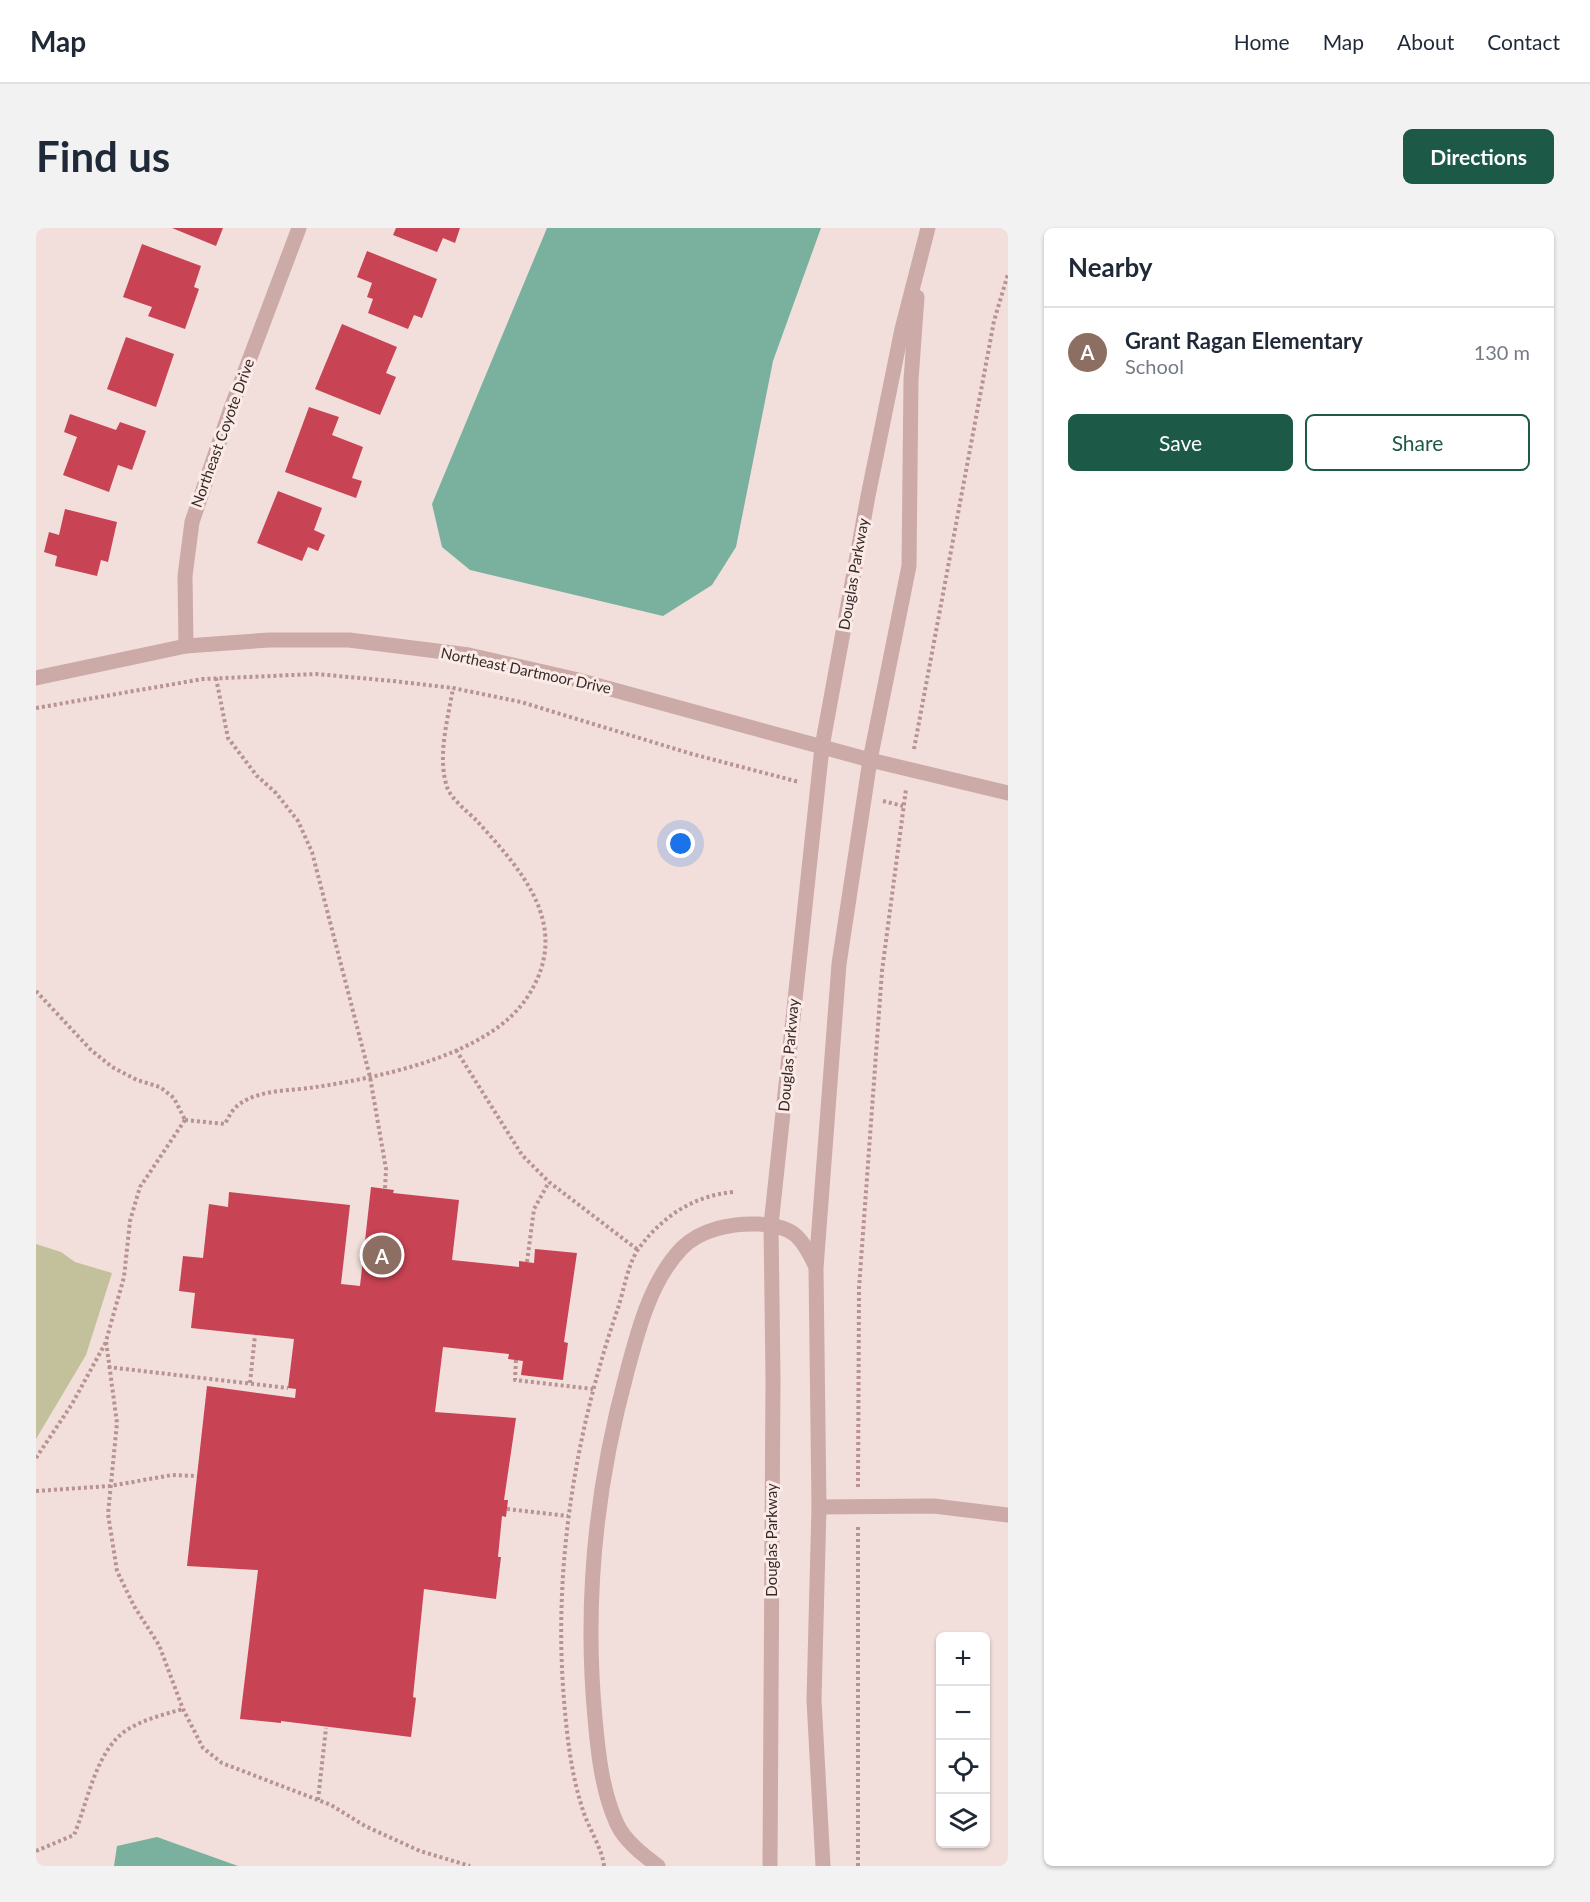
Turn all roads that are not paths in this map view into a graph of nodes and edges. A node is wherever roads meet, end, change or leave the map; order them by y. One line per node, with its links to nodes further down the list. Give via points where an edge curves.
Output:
1 (299, 228): 4 (street, Northeast Coyote Drive, via 192,522 185,576)
2 (927, 228): 3 (street, Douglas Parkway)
3 (921, 255): 6 (street, Douglas Parkway, via 872,474); 7 (street, Douglas Parkway, via 911,380 909,566)
4 (186, 646): 5 (street, Northeast Dartmoor Drive); 6 (street, Northeast Dartmoor Drive, via 349,640 469,656)
5 (36, 678)
6 (822, 747): 7 (street, Northeast Dartmoor Drive); 9 (street, Douglas Parkway)
7 (870, 760): 8 (street, Northeast Dartmoor Drive); 10 (street, Douglas Parkway, via 839,964)
8 (1008, 793)
9 (771, 1225): 10 (street, via 788,1228 805,1244); 13 (street, via 731,1226 699,1236 683,1247 665,1269 638,1329 610,1435 590,1590 590,1669 596,1733 604,1788 619,1827 640,1853); 14 (street, Douglas Parkway)
10 (816, 1268): 11 (street, Douglas Parkway)
11 (819, 1507): 12 (street, via 934,1506); 15 (street, Douglas Parkway, via 814,1700)
12 (1008, 1515)
13 (658, 1866)
14 (770, 1866)
15 (823, 1866)

